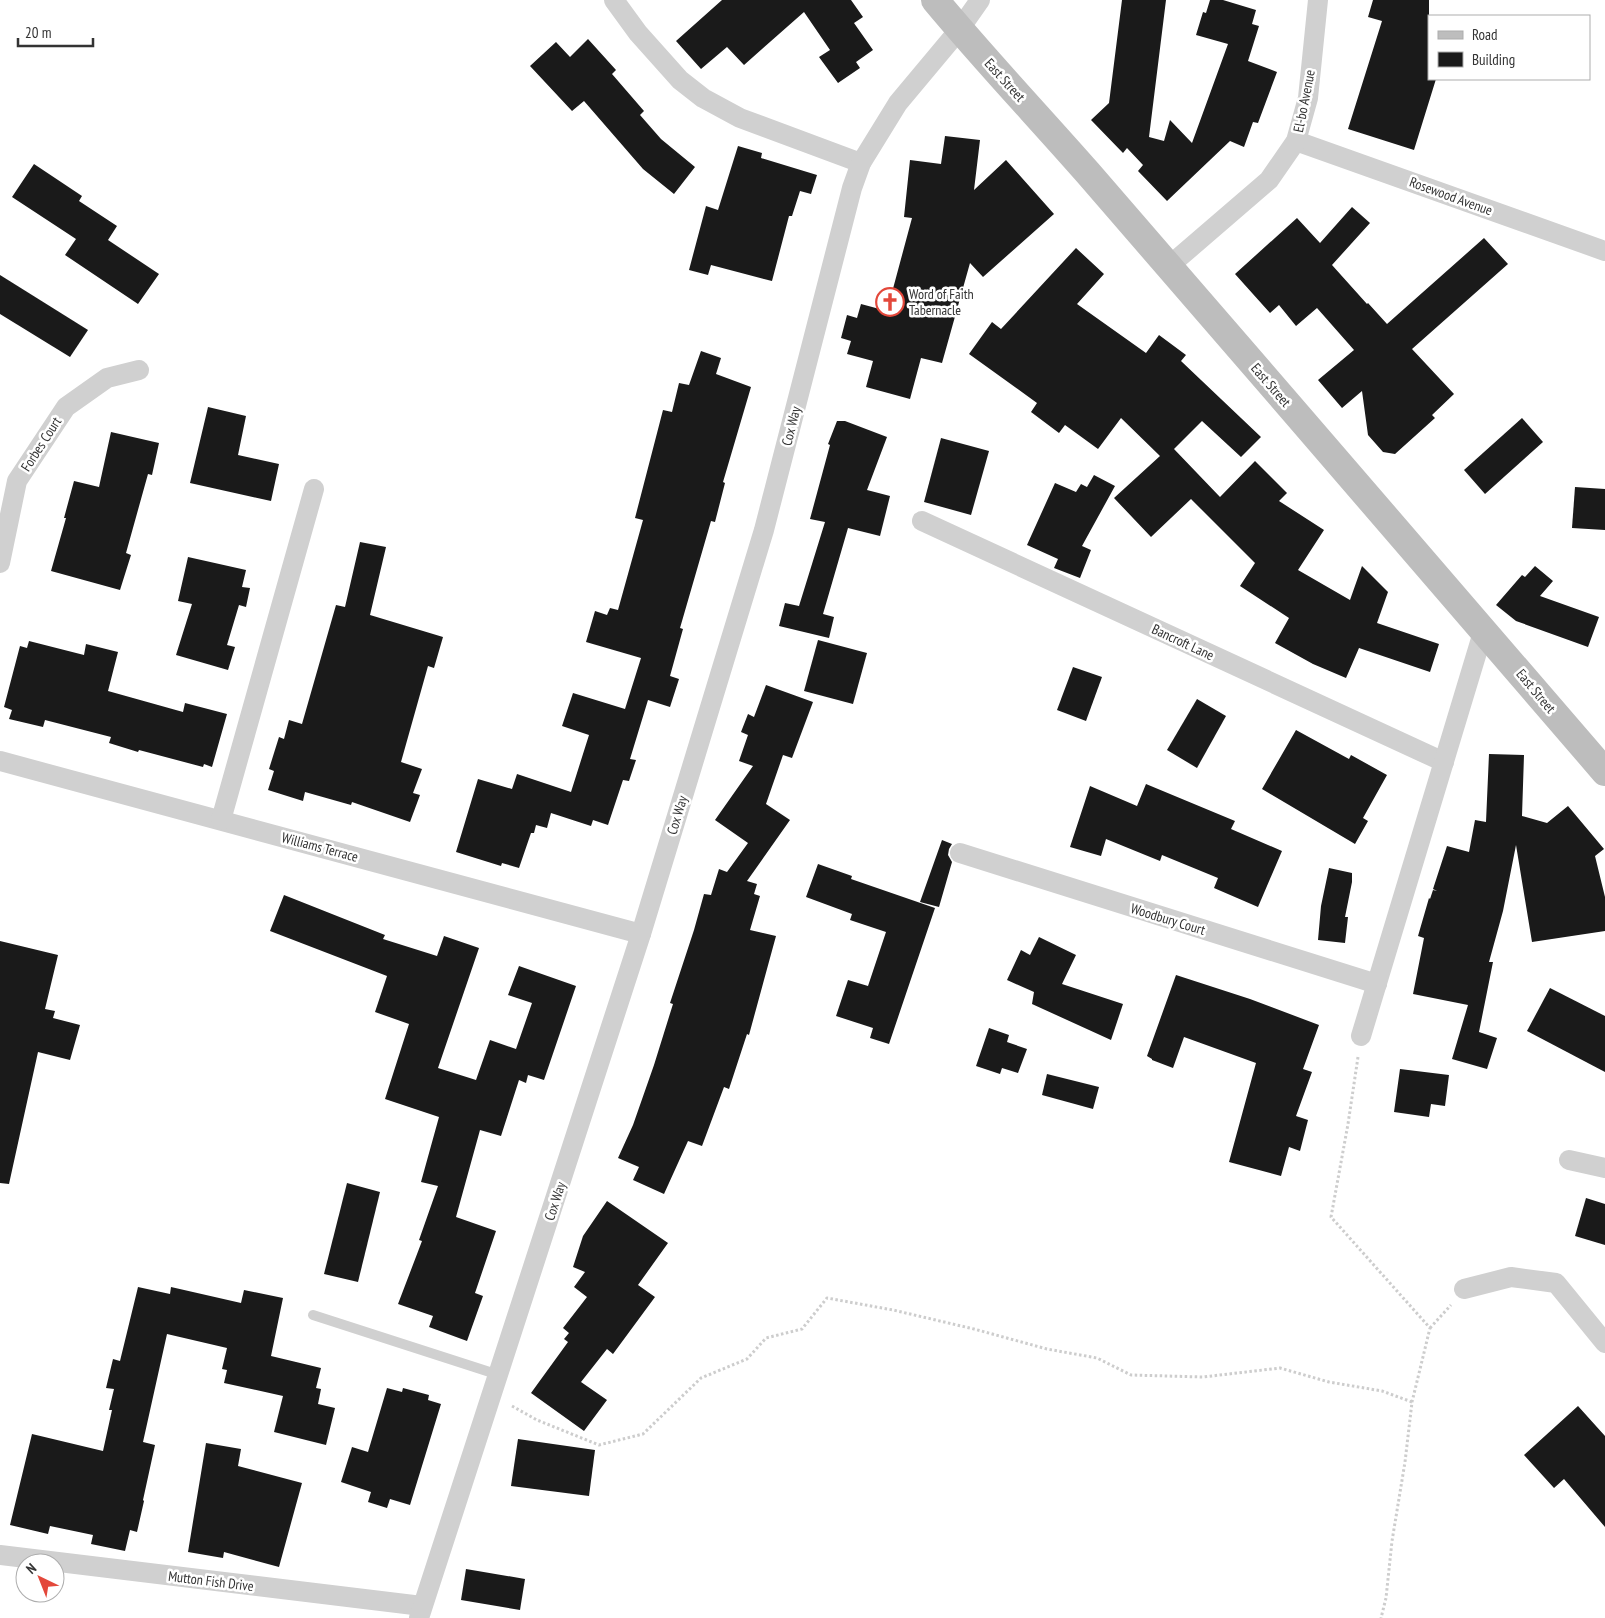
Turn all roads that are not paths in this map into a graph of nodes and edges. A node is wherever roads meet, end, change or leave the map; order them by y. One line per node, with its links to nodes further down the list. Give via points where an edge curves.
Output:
1 (614, 0): 7 (street, via 680,80 703,98 740,118)
2 (935, 0): 5 (main road, East Street)
3 (980, 0): 5 (street, Cox Way)
4 (1318, 0): 6 (street, El-bo Avenue, via 1308,98)
5 (959, 30): 7 (street, Cox Way, via 898,103); 9 (main road, East Street)
6 (1296, 141): 8 (street, Rosewood Avenue); 9 (street, El-bo Avenue, via 1269,180)
7 (861, 163): 20 (street, Cox Way, via 764,530)
8 (1605, 251)
9 (1168, 267): 14 (main road, East Street)
10 (139, 370): 13 (street, Forbes Court, via 107,378 66,407 17,481)
11 (314, 489): 18 (street)
12 (922, 522): 16 (street, Bancroft Lane)
13 (0, 563)
14 (1484, 629): 16 (street); 17 (main road, East Street)
15 (0, 761): 18 (street, Williams Terrace)
16 (1444, 762): 21 (street)
17 (1605, 772)
18 (221, 820): 20 (street, Williams Terrace)
19 (960, 853): 21 (street, Woodbury Court)
20 (640, 934): 28 (street, Cox Way)
21 (1377, 984): 22 (street)
22 (1361, 1036)
23 (1569, 1160): 24 (street)
24 (1605, 1168)
25 (1464, 1289): 27 (street, via 1510,1277 1556,1283)
26 (313, 1315): 28 (lane)
27 (1605, 1343)
28 (499, 1375): 30 (street, Cox Way)
29 (0, 1555): 30 (street, Mutton Fish Drive)
30 (420, 1612)

